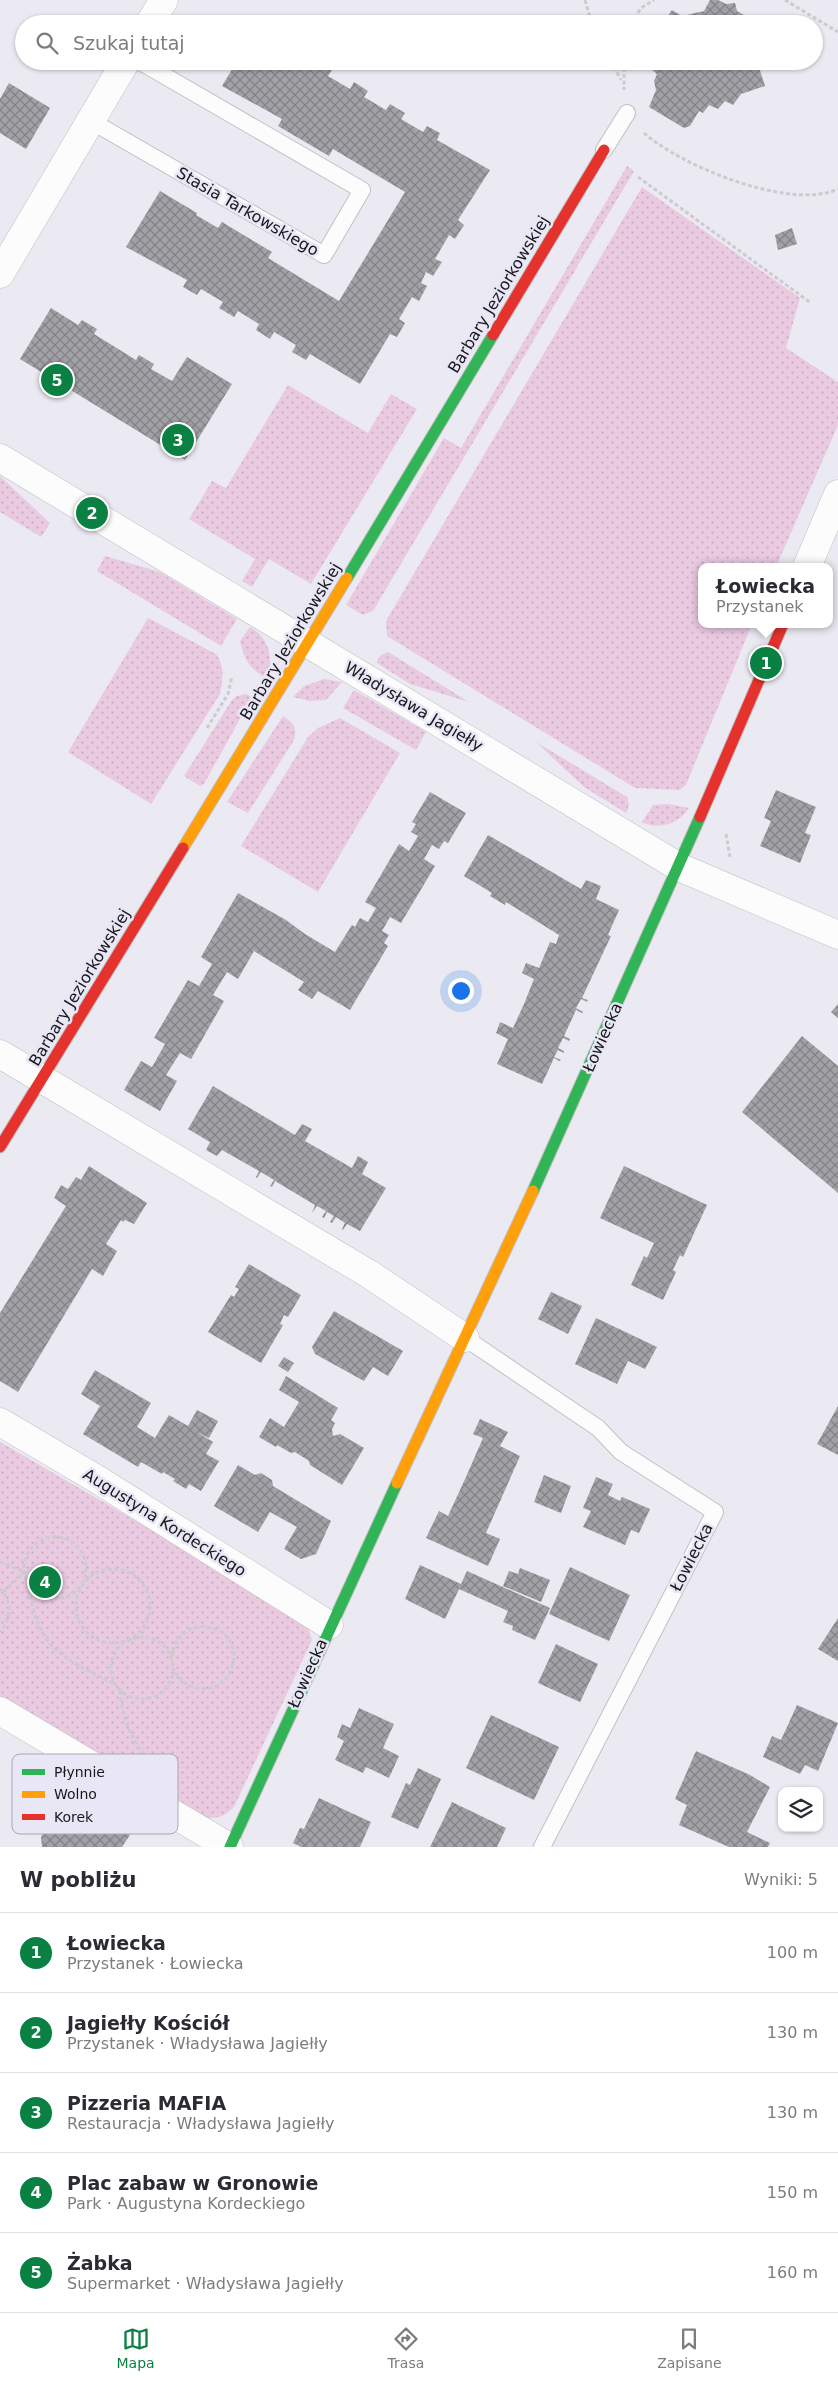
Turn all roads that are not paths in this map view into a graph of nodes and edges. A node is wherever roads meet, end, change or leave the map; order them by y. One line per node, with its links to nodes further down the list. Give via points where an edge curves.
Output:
1 (164, 0): 2 (street)
2 (155, 15)
3 (121, 70): 6 (street)
4 (155, 70): 6 (lane, Stasia Tarkowskiego, via 362,190 324,255)
5 (627, 113): 7 (lane)
6 (91, 120): 8 (street)
7 (604, 150): 13 (street, Barbary Jeziorkowskiej)
8 (0, 274)
9 (0, 458): 13 (street, Władysława Jagiełły)
10 (838, 494): 11 (street)
11 (809, 563)
12 (780, 628): 14 (street, Łowiecka)
13 (308, 642): 14 (street, Władysława Jagiełły); 17 (street, Barbary Jeziorkowskiej)
14 (679, 867): 15 (street, Władysława Jagiełły); 19 (street, Łowiecka)
15 (838, 935)
16 (0, 1054): 17 (street)
17 (42, 1078): 18 (street, Barbary Jeziorkowskiej); 19 (street, via 369,1274)
18 (0, 1147)
19 (465, 1338): 21 (street, Łowiecka); 26 (lane, Łowiecka, via 598,1428 621,1452 715,1512)
20 (0, 1422): 21 (street, Augustyna Kordeckiego)
21 (329, 1625): 25 (street, Łowiecka)
22 (0, 1711): 23 (street)
23 (73, 1754)
24 (178, 1816): 25 (street)
25 (230, 1847)
26 (542, 1847)

